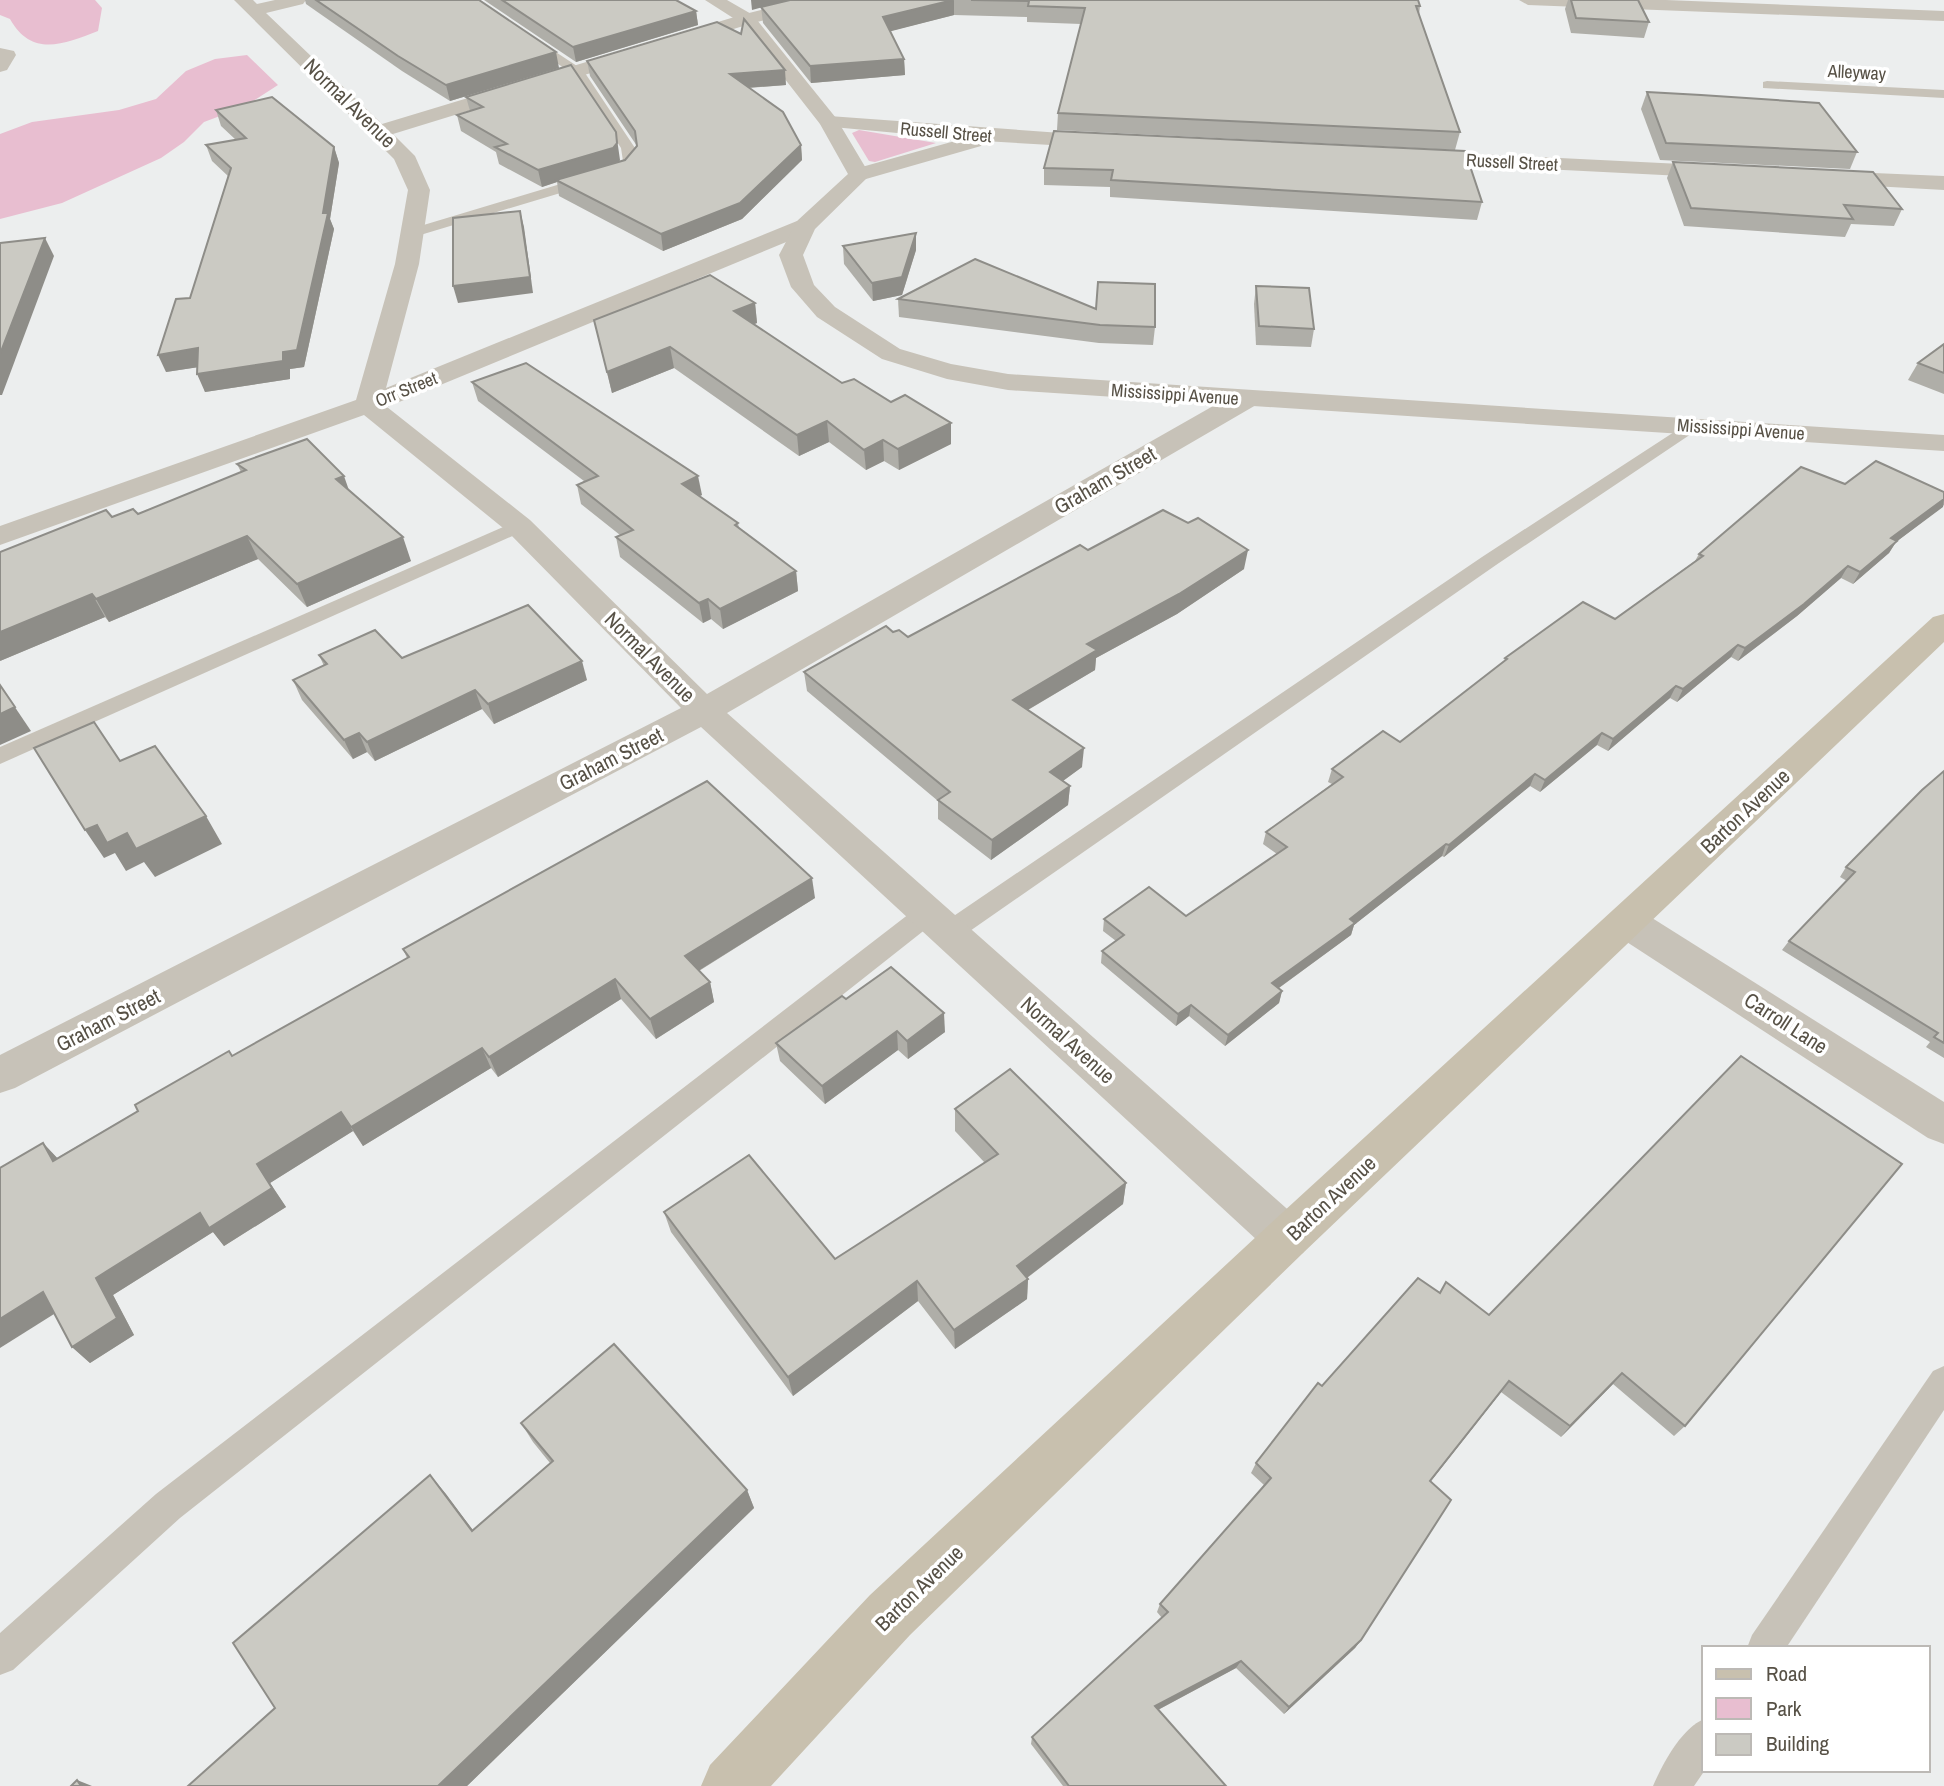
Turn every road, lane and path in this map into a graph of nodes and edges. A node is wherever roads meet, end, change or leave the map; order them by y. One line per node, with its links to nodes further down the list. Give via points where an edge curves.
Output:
1 (296, 0): 6 (street)
2 (714, 0): 8 (street)
3 (821, 0): 8 (street)
4 (1528, 0): 5 (street)
5 (1612, 2): 7 (street)
6 (249, 5): 16 (street, Normal Avenue)
7 (1944, 16)
8 (747, 19): 12 (street); 15 (street)
9 (515, 29): 12 (lane)
10 (0, 54): 11 (street, via 7,55)
11 (0, 66)
12 (579, 73): 16 (street); 25 (lane, via 628,148 630,162 622,170)
13 (1767, 85): 14 (lane, Alleyway)
14 (1944, 94)
15 (830, 122): 17 (street, Russell Street); 21 (street)
16 (380, 131): 25 (street, Normal Avenue, via 404,156 419,191)
17 (1015, 137): 18 (street, Russell Street); 21 (street, via 979,141)
18 (1123, 143)
19 (1389, 156): 20 (street, Russell Street)
20 (1744, 173)
21 (859, 175): 24 (street, Mississippi Avenue)
22 (1811, 177): 23 (street)
23 (1944, 183)
24 (806, 226): 26 (street, Mississippi Avenue, via 791,256 803,287 826,312 891,354 1007,382); 27 (street, Orr Street)
25 (412, 233): 27 (street, Normal Avenue)
26 (1246, 399): 28 (street, Mississippi Avenue); 33 (street, Graham Street)
27 (368, 405): 30 (street, Normal Avenue); 31 (street, Orr Street)
28 (1692, 426): 29 (street, Mississippi Avenue); 36 (lane)
29 (1944, 443)
30 (519, 526): 33 (street, Normal Avenue); 34 (lane)
31 (0, 536)
32 (1944, 624): 35 (main road, Barton Avenue)
33 (704, 711): 36 (street, Normal Avenue); 37 (street, Graham Street)
34 (0, 756)
35 (1627, 922): 38 (street, Carroll Lane); 39 (main road, Barton Avenue)
36 (938, 923): 39 (street, Normal Avenue); 42 (lane, via 636,1138 168,1506)
37 (0, 1076)
38 (1944, 1125)
39 (1287, 1238): 44 (main road, Barton Avenue, via 890,1615)
40 (1944, 1382): 41 (lane)
41 (1766, 1646)
42 (0, 1657)
43 (1702, 1741): 45 (lane)
44 (731, 1786)
45 (1672, 1786)

